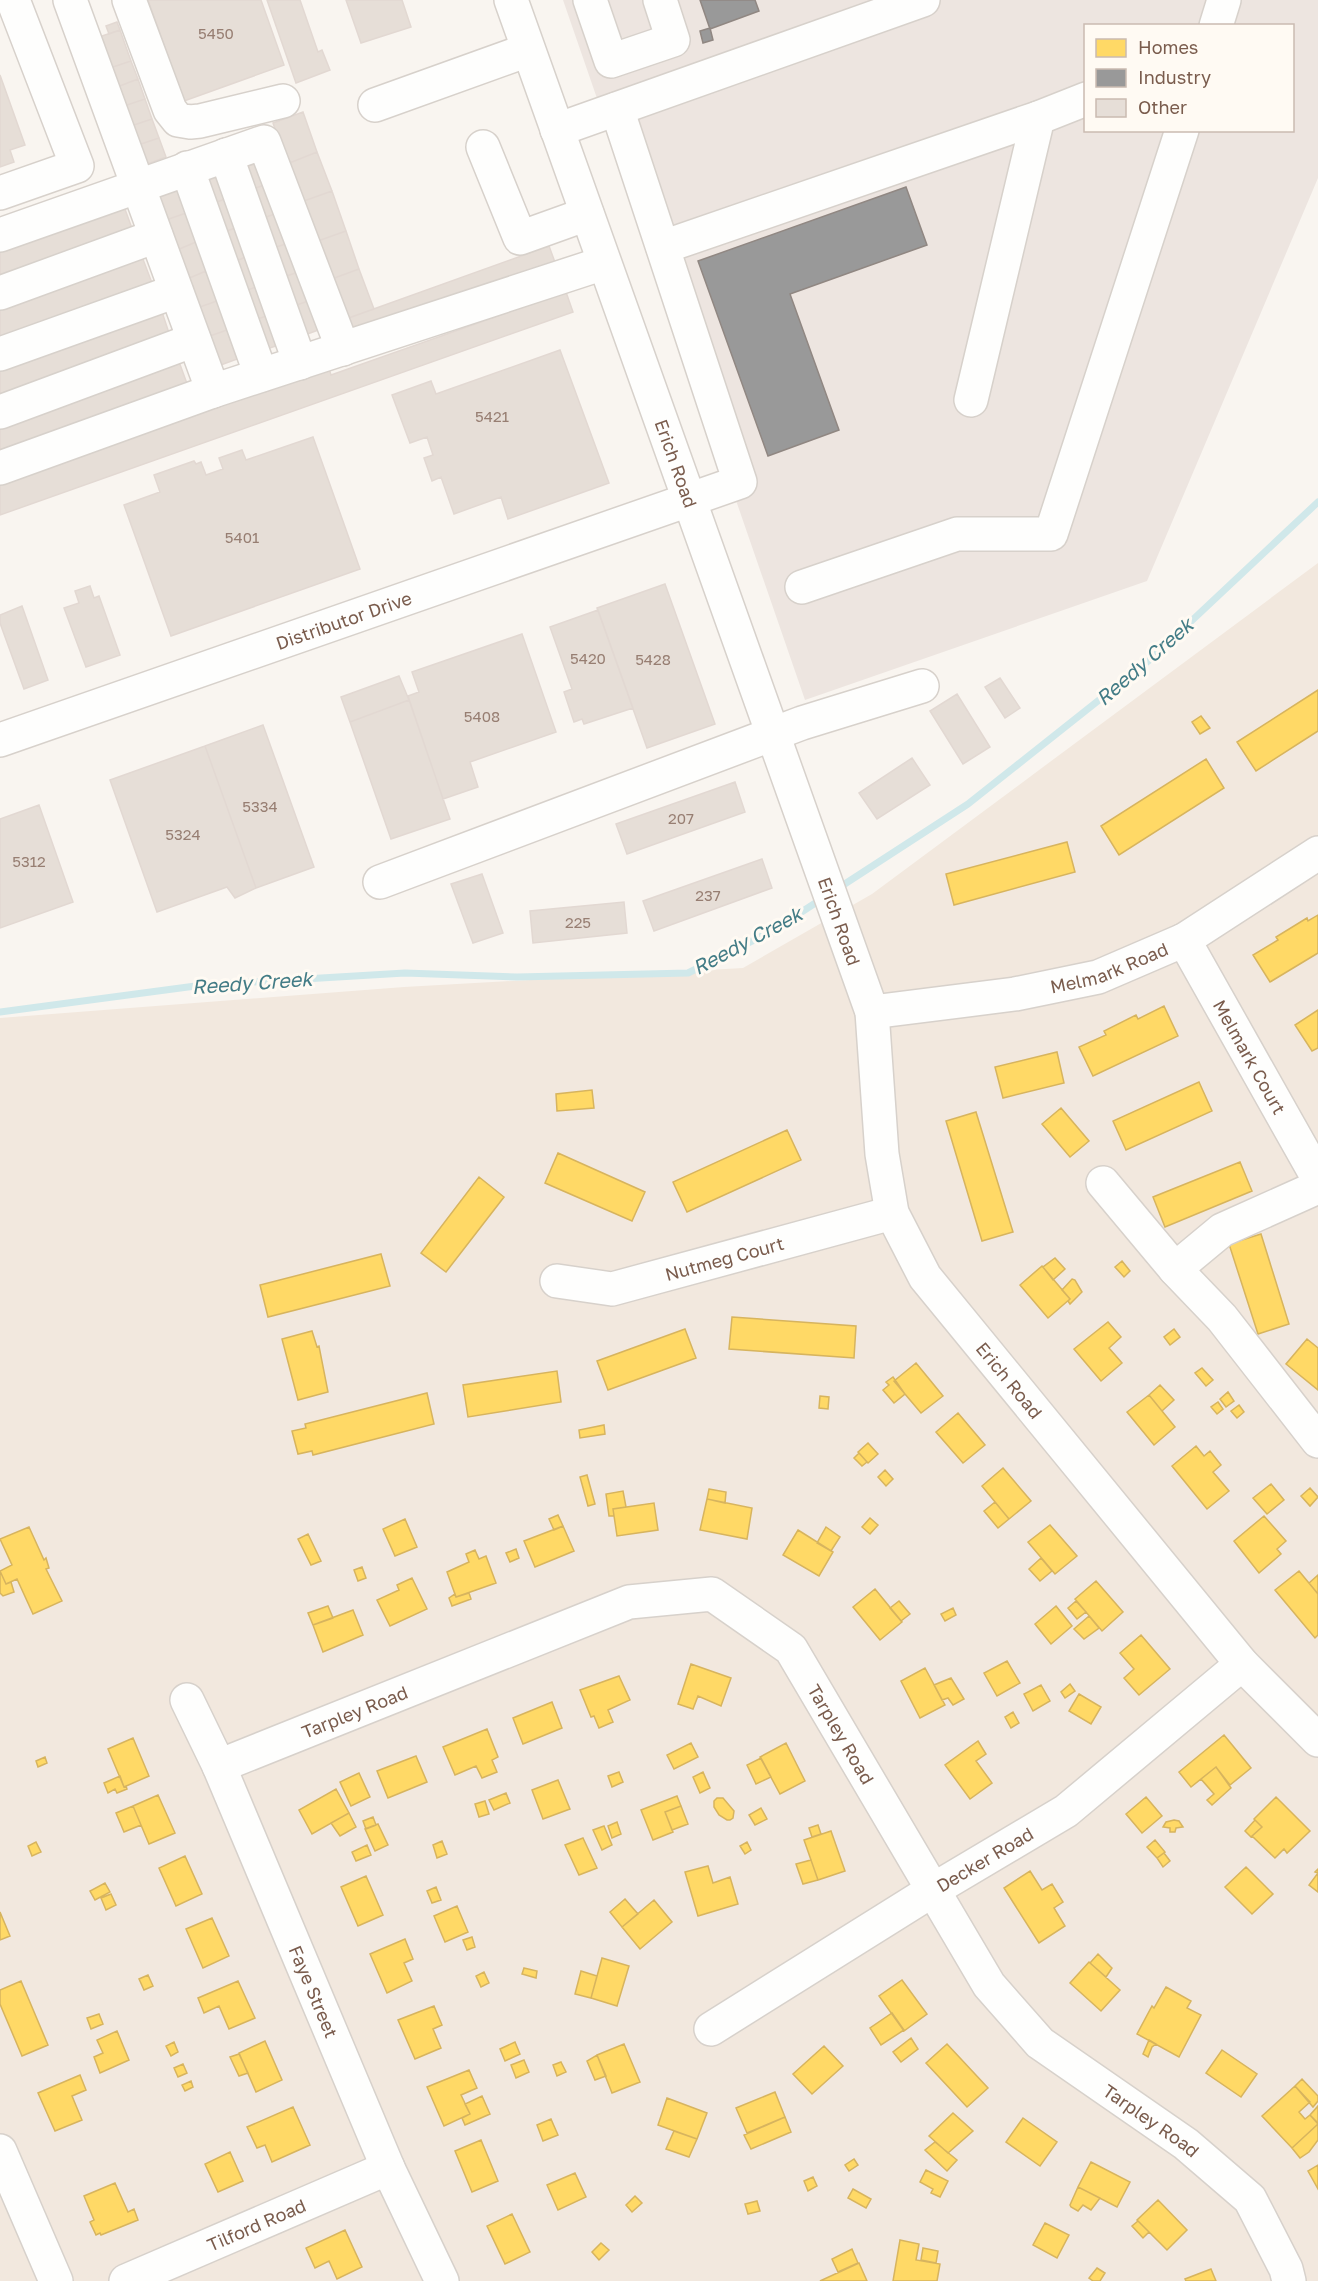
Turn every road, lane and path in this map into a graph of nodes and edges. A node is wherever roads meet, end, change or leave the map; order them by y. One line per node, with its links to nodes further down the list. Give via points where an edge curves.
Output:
1 (13, 0): 22 (street, via 77,166)
2 (70, 0): 21 (street)
3 (129, 0): 12 (street, via 170,110 178,120 200,121)
4 (511, 0): 10 (street, Erich Road)
5 (590, 0): 6 (street, via 611,61 673,40)
6 (660, 0)
7 (923, 0): 14 (street)
8 (1224, 0): 9 (street)
9 (1217, 24)
10 (528, 50): 13 (street); 16 (street, Erich Road)
11 (1084, 100): 15 (street)
12 (283, 101)
13 (375, 105)
14 (617, 109): 16 (street); 26 (street)
15 (1038, 117): 26 (street); 36 (street)
16 (557, 130): 23 (street, Erich Road)
17 (1181, 132): 40 (street, via 1051,534 957,534)
18 (483, 147): 23 (street, via 520,238)
19 (226, 154): 20 (street); 31 (street, via 264,142); 33 (street)
20 (187, 168): 21 (street); 34 (street)
21 (137, 185): 24 (street); 25 (street)
22 (0, 193)
23 (587, 214): 27 (street, Erich Road)
24 (0, 235)
25 (156, 236): 28 (street); 29 (street)
26 (663, 246): 39 (street, Distributor Drive, via 740,482)
27 (604, 263): 31 (street); 39 (street, Erich Road)
28 (176, 291): 30 (street); 32 (street)
29 (0, 292)
30 (194, 340): 35 (street); 37 (street)
31 (343, 349): 33 (street)
32 (0, 354)
33 (300, 363): 34 (street)
34 (261, 375): 35 (street)
35 (213, 391): 38 (street)
36 (971, 400)
37 (0, 412)
38 (0, 468)
39 (689, 500): 42 (street, Erich Road); 43 (street, Distributor Drive)
40 (802, 588)
41 (922, 686): 42 (street)
42 (774, 734): 45 (street); 47 (street, Erich Road)
43 (0, 740)
44 (1318, 853): 46 (street, Melmark Road)
45 (380, 882)
46 (1184, 940): 47 (street, Melmark Road, via 1098,977 1015,994); 48 (street, Melmark Court)
47 (872, 1012): 50 (street, Erich Road, via 882,1154)
48 (1317, 1177): 51 (street, Melmark Court, via 1222,1230)
49 (1104, 1183): 51 (street)
50 (892, 1213): 52 (street, Nutmeg Court, via 612,1289); 54 (street, Erich Road, via 925,1277)
51 (1175, 1269): 53 (street, via 1222,1318)
52 (556, 1281)
53 (1318, 1441)
54 (1242, 1664): 56 (street, Erich Road); 58 (street, Decker Road, via 1066,1811)
55 (187, 1700): 57 (street, Faye Street)
56 (1318, 1740)
57 (219, 1766): 58 (street, Tarpley Road, via 629,1602 712,1594 791,1649); 61 (street, Faye Street)
58 (933, 1890): 59 (street, Decker Road); 65 (street, Tarpley Road, via 988,1985 1041,2043 1186,2144 1250,2199 1287,2269)
59 (711, 2029)
60 (0, 2151): 62 (street)
61 (388, 2168): 63 (street, Tilford Road); 64 (street, Faye Street)
62 (56, 2281)
63 (126, 2281)
64 (442, 2281)
65 (1289, 2281)

